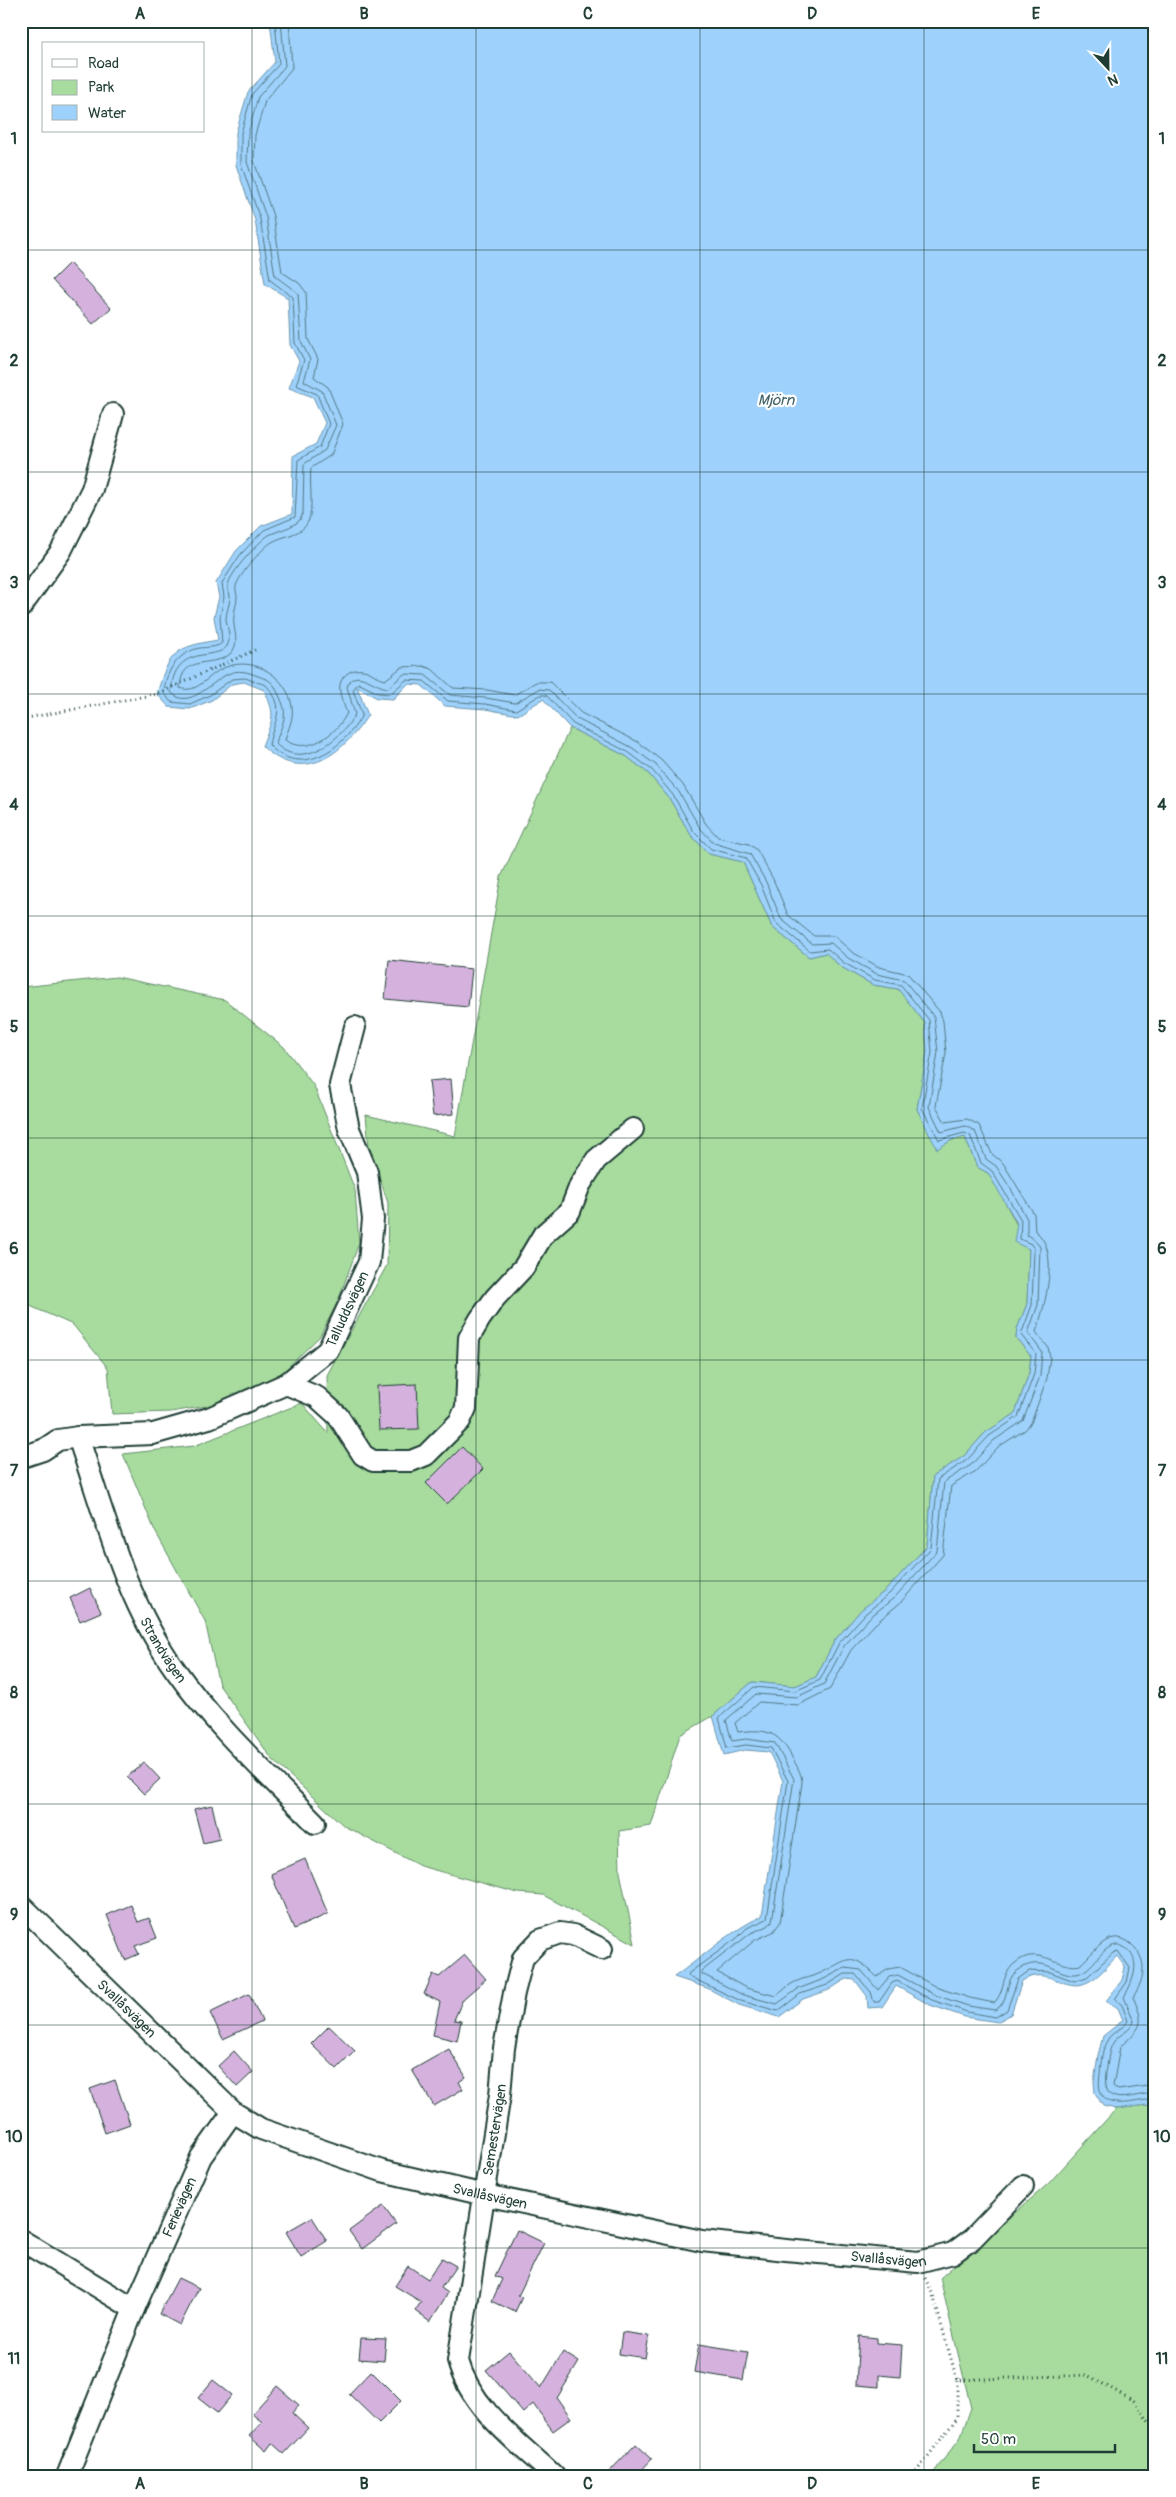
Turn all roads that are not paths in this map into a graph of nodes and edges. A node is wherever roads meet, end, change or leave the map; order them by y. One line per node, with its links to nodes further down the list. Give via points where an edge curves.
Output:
1 (113, 414): 2 (street, via 92,489 61,551)
2 (21, 607)
3 (355, 1027): 5 (street, Talluddsvägen, via 340,1086 349,1129 366,1172 373,1219 370,1262 328,1350)
4 (633, 1129): 5 (street, via 596,1160 580,1185 570,1211 543,1235 524,1267 480,1319 469,1338 466,1408 460,1421 426,1456 411,1461 373,1461 363,1455 338,1416 317,1397)
5 (286, 1384): 6 (street, Talluddsvägen, via 185,1426 153,1434)
6 (78, 1437): 7 (street, Talluddsvägen, via 58,1440 43,1450); 8 (street, Strandvägen, via 124,1573 173,1667 248,1755)
7 (22, 1455)
8 (315, 1822)
9 (21, 1905): 11 (street, Svallåsvägen)
10 (602, 1949): 13 (street, Semestervägen, via 573,1935 560,1933 540,1940 522,1958 504,2048)
11 (233, 2112): 13 (street, Svallåsvägen, via 261,2128 382,2171); 15 (street, Ferievägen, via 201,2156)
12 (1023, 2186): 13 (street, Svallåsvägen, via 972,2239 953,2253 918,2262 702,2241)
13 (485, 2196): 17 (street, Semestervägen, via 458,2361 461,2374 476,2400)
14 (21, 2240): 15 (street)
15 (134, 2309): 16 (street, Ferievägen)
16 (67, 2476)
17 (554, 2476)

